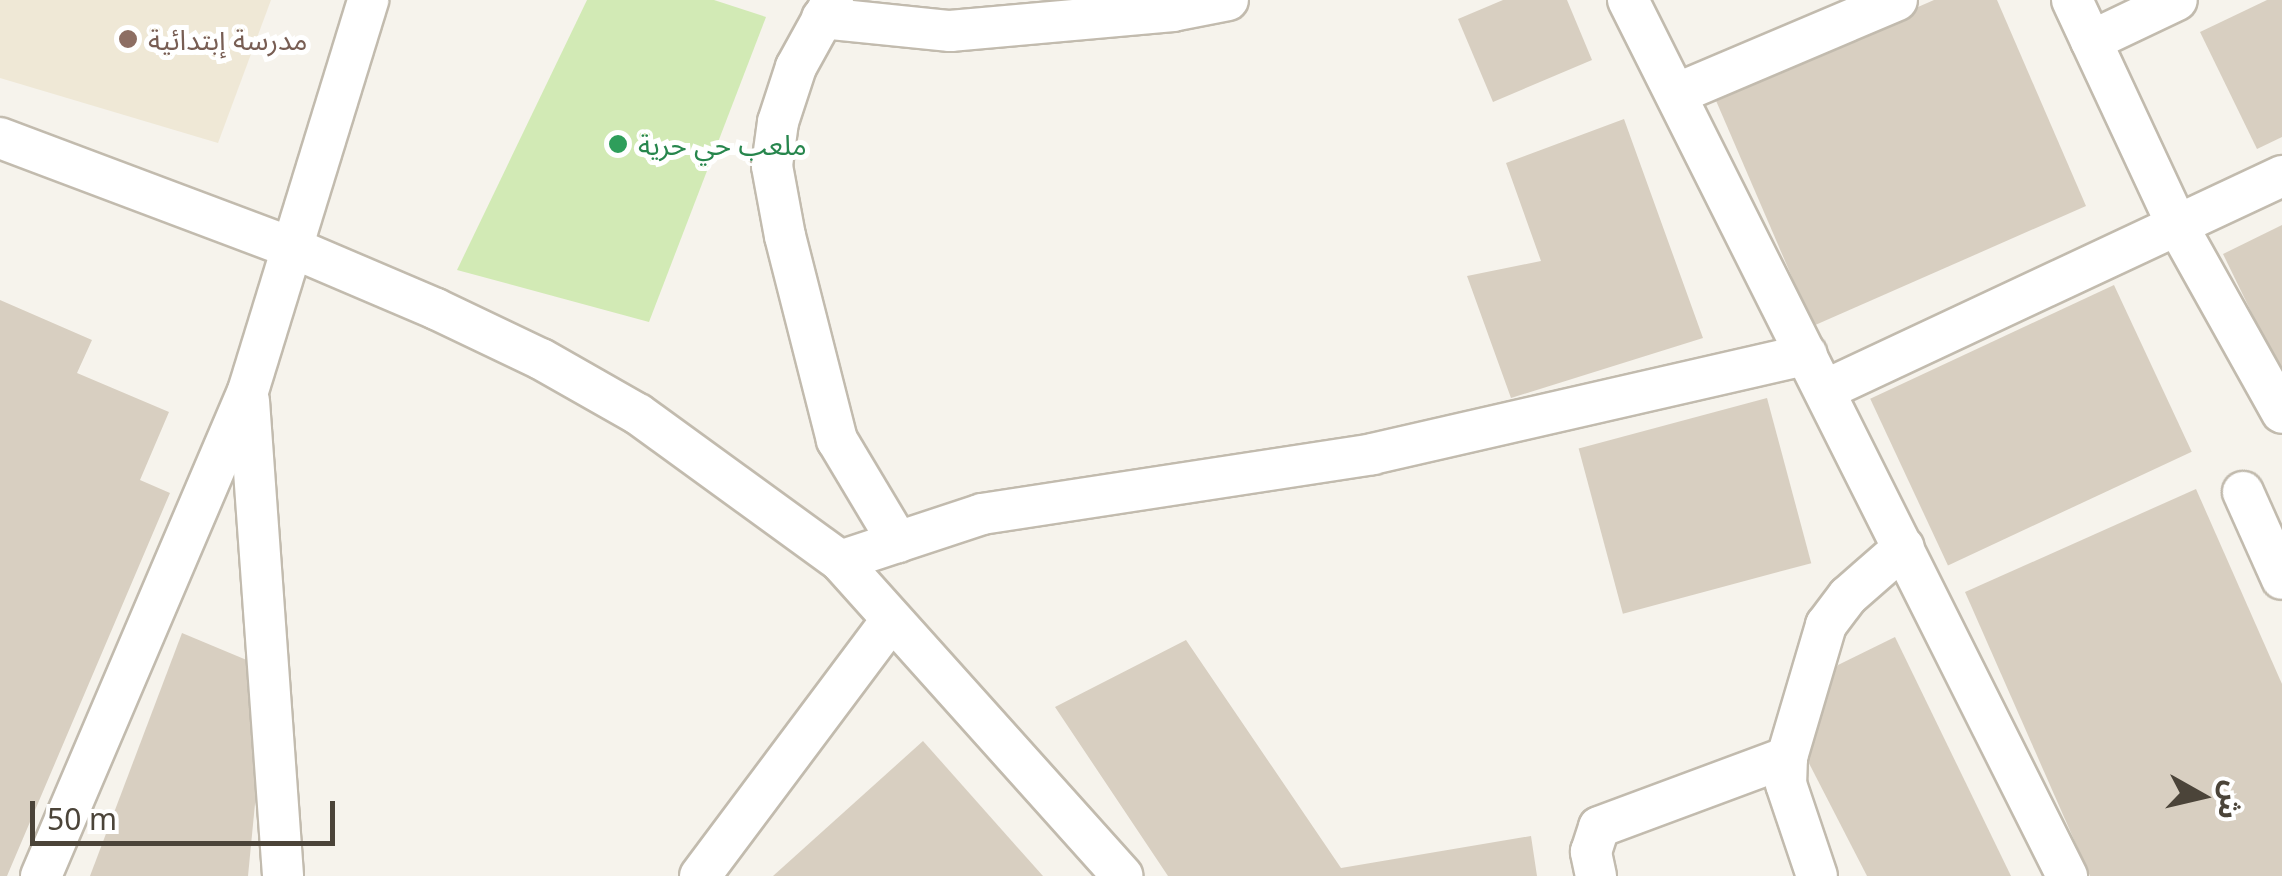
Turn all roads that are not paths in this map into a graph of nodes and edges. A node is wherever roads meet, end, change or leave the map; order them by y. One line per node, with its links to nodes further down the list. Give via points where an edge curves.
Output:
1 (368, 0): 13 (street)
2 (1228, 0): 7 (street, via 950,32)
3 (1628, 0): 9 (street)
4 (1897, 0): 9 (street)
5 (2072, 0): 8 (street)
6 (2177, 0): 8 (street)
7 (828, 9): 19 (street, via 796,67 772,166 838,440)
8 (2091, 41): 12 (street)
9 (1676, 94): 14 (street)
10 (0, 138): 13 (street)
11 (2282, 176): 12 (street)
12 (2176, 226): 15 (street); 17 (street)
13 (293, 248): 16 (street); 21 (street, via 453,317 638,414)
14 (1807, 354): 15 (street); 19 (street, via 1372,454 982,514)
15 (1826, 390): 20 (street)
16 (248, 391): 25 (street); 26 (street)
17 (2282, 413)
18 (2243, 492): 22 (street)
19 (898, 542): 21 (street)
20 (1904, 547): 24 (street, via 1826,625); 31 (street)
21 (840, 562): 23 (street)
22 (2282, 579)
23 (891, 621): 27 (street); 28 (street)
24 (1787, 757): 29 (street, via 1599,827 1591,852); 30 (street, via 1786,784)
25 (41, 876)
26 (282, 876)
27 (700, 876)
28 (1122, 876)
29 (1596, 876)
30 (1818, 876)
31 (2067, 876)

